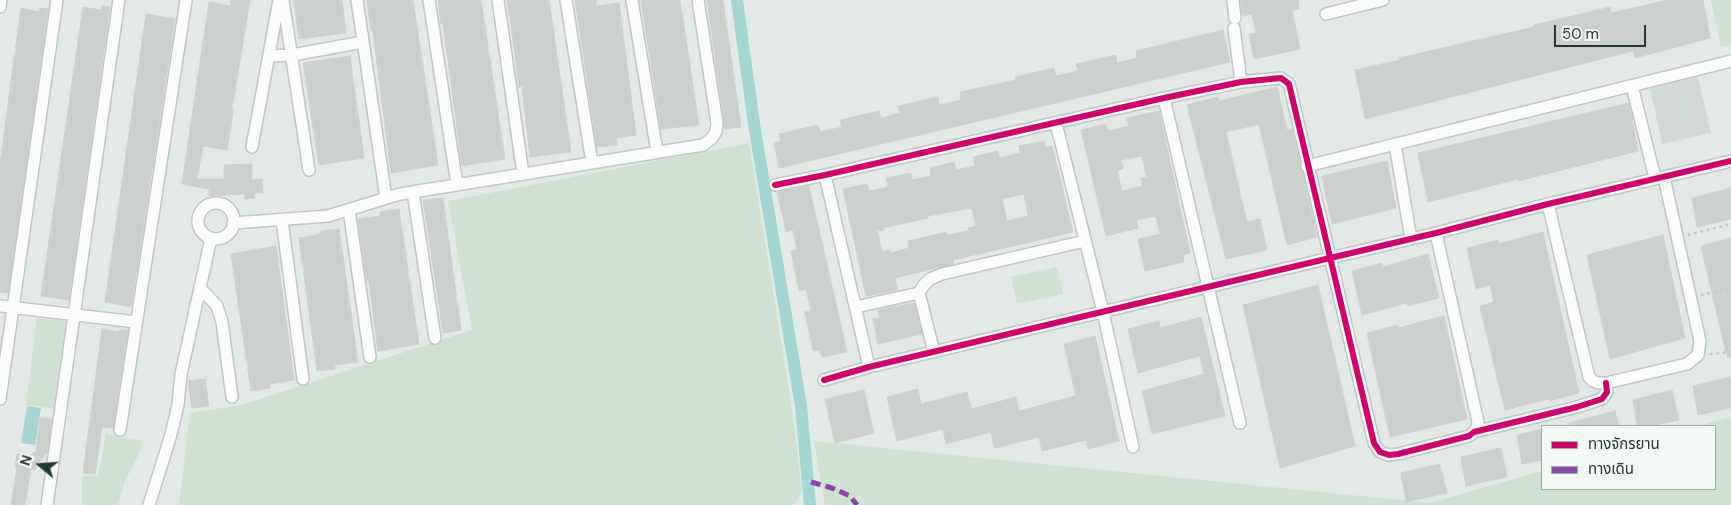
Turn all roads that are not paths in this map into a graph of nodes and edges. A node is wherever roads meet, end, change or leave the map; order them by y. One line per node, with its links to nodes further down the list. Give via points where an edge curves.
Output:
1 (1, 0): 16 (street)
2 (57, 0): 53 (street)
3 (119, 0): 56 (street)
4 (186, 0): 57 (street)
5 (279, 0): 20 (street)
6 (283, 0): 19 (street)
7 (357, 0): 18 (street)
8 (429, 0): 36 (street)
9 (498, 0): 33 (street)
10 (566, 0): 30 (street)
11 (632, 0): 28 (street)
12 (698, 0): 28 (street, via 716,132 703,145)
13 (1233, 0): 22 (street)
14 (1383, 0): 15 (street)
15 (1364, 2): 17 (street)
16 (0, 7)
17 (1326, 14)
18 (363, 42): 19 (street); 39 (street)
19 (292, 55): 20 (street); 32 (street)
20 (269, 56): 27 (street)
21 (1731, 61): 23 (street)
22 (1241, 82): 24 (street); 31 (street, via 1281,78 1288,84)
23 (1632, 86): 26 (street); 35 (street)
24 (1164, 98): 25 (street); 50 (street)
25 (1056, 123): 34 (street); 47 (street)
26 (1395, 144): 31 (street); 46 (street)
27 (252, 148)
28 (657, 152): 30 (street)
29 (1731, 161): 35 (street)
30 (592, 163): 33 (street)
31 (1307, 166): 48 (street)
32 (309, 170)
33 (523, 174): 36 (street)
34 (825, 175): 37 (street); 54 (street)
35 (1660, 178): 40 (street); 64 (street, via 1700,341 1698,355 1687,364)
36 (456, 185): 38 (street)
37 (775, 185)
38 (414, 192): 39 (street); 58 (street)
39 (386, 198): 41 (street)
40 (1548, 204): 44 (street); 64 (street, via 1589,376 1593,381)
41 (349, 210): 42 (street, via 328,216); 60 (street)
42 (282, 220): 43 (street); 62 (street)
43 (233, 222): 45 (street, via 224,237); 45 (street, via 231,212 222,204 205,207 198,223 203,234)
44 (1436, 233): 46 (street); 69 (street, via 1478,422)
45 (210, 238): 49 (street)
46 (1411, 239): 48 (street)
47 (1085, 241): 51 (street, via 942,274 930,279); 55 (street)
48 (1329, 258): 50 (street); 69 (street, via 1374,443 1380,452 1398,454)
49 (200, 288): 65 (street, via 217,306 222,322); 72 (street, via 181,374 178,405)
50 (1209, 288): 55 (street); 67 (street)
51 (919, 293): 54 (street); 59 (street)
52 (0, 306): 53 (street)
53 (12, 307): 56 (street); 66 (street)
54 (856, 308): 61 (street)
55 (1103, 312): 59 (street); 70 (street)
56 (75, 314): 57 (street); 71 (street)
57 (136, 322): 68 (street)
58 (435, 338)
59 (934, 352): 61 (street)
60 (370, 357)
61 (869, 367): 63 (street)
62 (303, 379)
63 (824, 380)
64 (1606, 383): 69 (street, via 1607,392 1602,400)
65 (232, 397)
66 (0, 399)
67 (1240, 424)
68 (120, 430)
69 (1474, 432)
70 (1133, 447)
71 (47, 505)
72 (150, 505)

